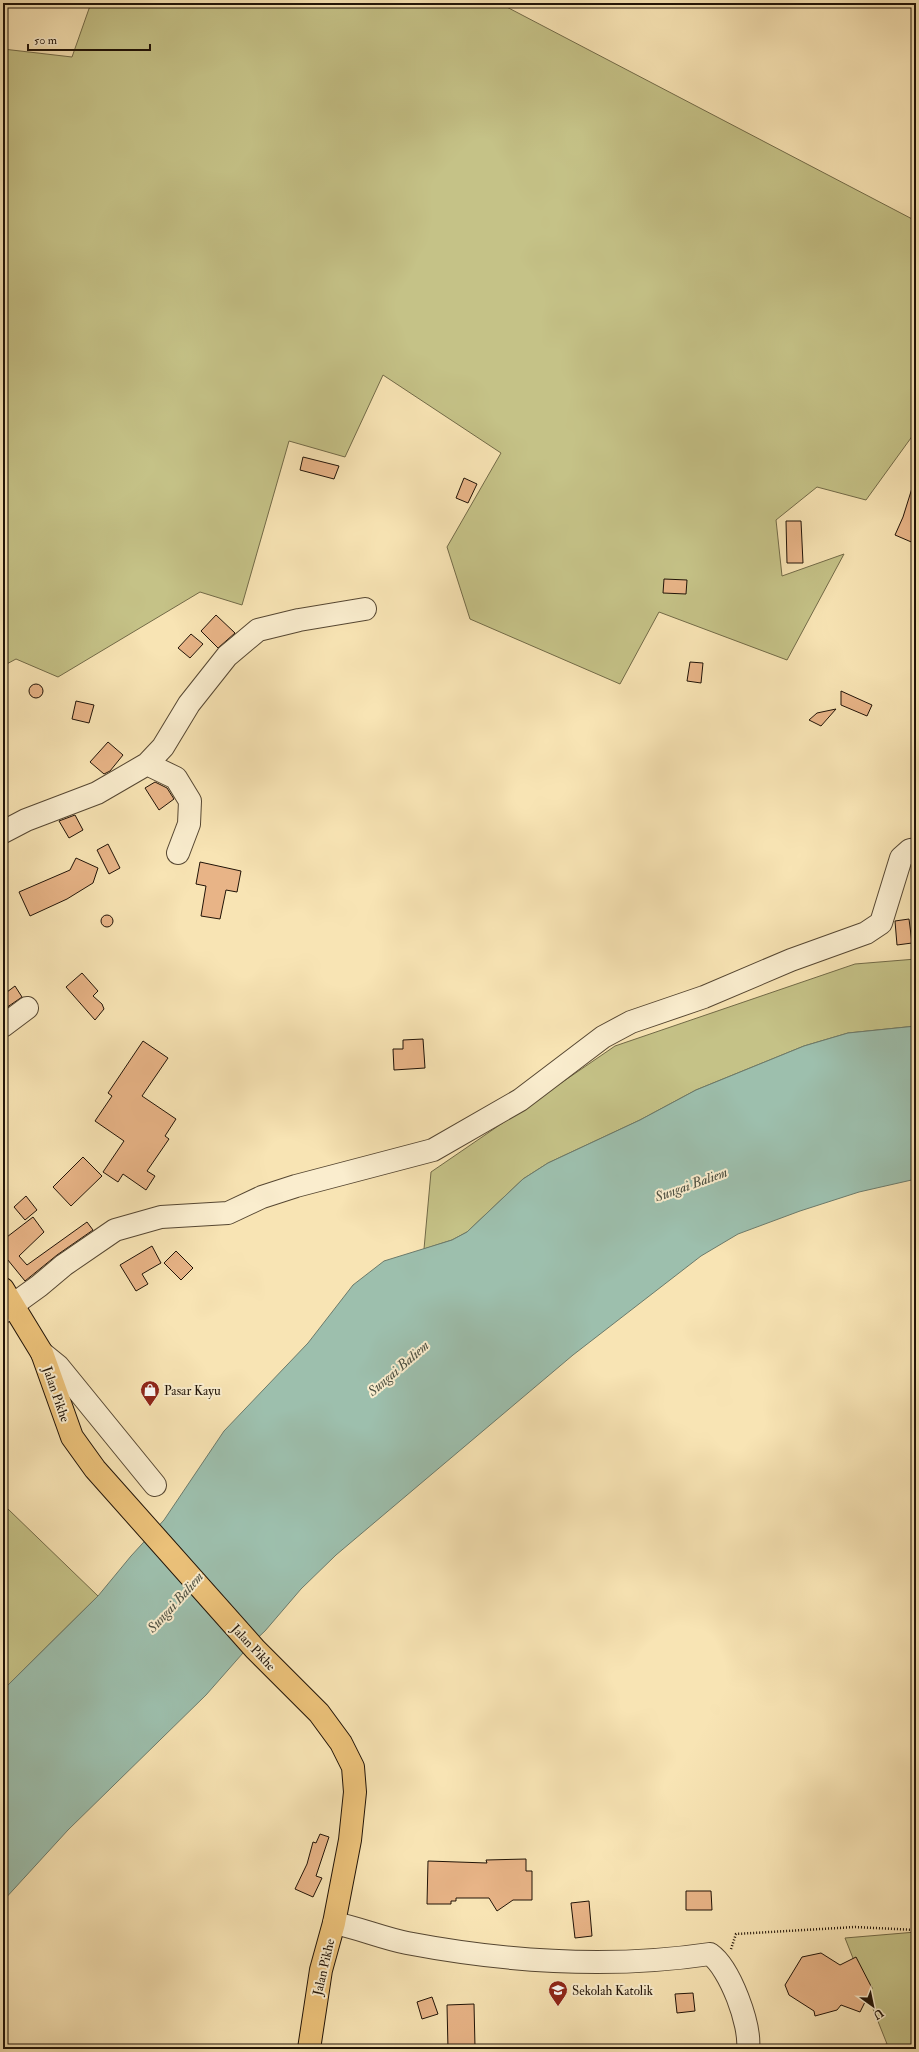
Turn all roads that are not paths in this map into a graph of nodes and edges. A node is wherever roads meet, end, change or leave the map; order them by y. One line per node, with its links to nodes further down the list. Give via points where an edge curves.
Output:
1 (365, 609): 2 (street, via 258,630 227,656 189,704 164,747)
2 (147, 764): 3 (street, via 97,793 26,820); 5 (street, via 176,778 190,801 188,824)
3 (3, 832)
4 (916, 849): 8 (street, via 910,850 901,858 881,923 866,933 791,960 704,997 631,1022 603,1038 520,1100 433,1150 296,1186 262,1197 228,1213 161,1216 115,1230)
5 (178, 853)
6 (27, 1008): 7 (street)
7 (3, 1026)
8 (6, 1302): 9 (highway, Jalan Pikhe)
9 (42, 1353): 10 (street, via 58,1366); 11 (highway, Jalan Pikhe, via 72,1437 95,1469 255,1649 320,1713 341,1743 353,1767 355,1792 350,1840)
10 (155, 1485)
11 (334, 1923): 12 (highway, Jalan Pikhe, via 321,1970); 13 (street, via 406,1943 536,1961 631,1962 710,1954 725,1971 742,2012 749,2041)
12 (309, 2049)
13 (748, 2049)

